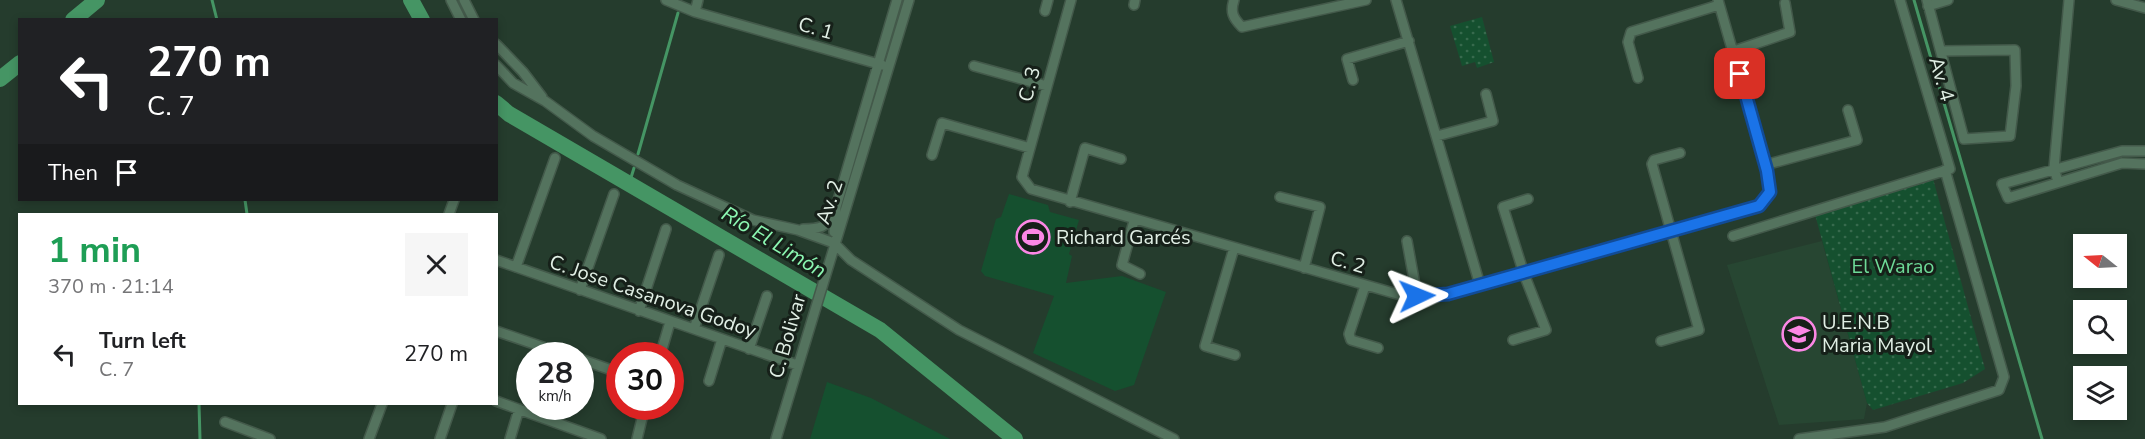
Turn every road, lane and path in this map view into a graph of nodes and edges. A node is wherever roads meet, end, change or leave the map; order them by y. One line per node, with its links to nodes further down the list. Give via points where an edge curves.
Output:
1 (451, 0): 22 (street)
2 (464, 0): 23 (street)
3 (666, 0): 21 (street, C. 1)
4 (698, 0): 21 (street)
5 (897, 0): 28 (street, Av. 2)
6 (909, 0): 31 (street, Av. 2)
7 (1048, 0): 20 (street)
8 (1071, 0): 34 (street, C. 3)
9 (1234, 0): 10 (street, via 1231,9 1242,27)
10 (1366, 0)
11 (1396, 0): 24 (street)
12 (1900, 0): 48 (street, Av. 4)
13 (1948, 0): 18 (street)
14 (2069, 0): 47 (street)
15 (2116, 0): 19 (street)
16 (1719, 3): 26 (street); 32 (street, via 1630,32 1628,42)
17 (1785, 3): 26 (street, via 1790,32)
18 (1928, 3): 27 (street, Av. 4)
19 (2145, 8)
20 (1045, 11)
21 (695, 12): 28 (street, C. 1)
22 (460, 18)
23 (473, 18)
24 (1409, 41): 33 (street, via 1347,59); 38 (street)
25 (498, 46): 36 (street)
26 (1734, 51): 46 (street)
27 (1941, 51): 27 (street, Av. 4, via 2015,50 2016,86 2010,136 1964,139)
28 (878, 64): 31 (street, C. 1); 55 (street, Av. 2)
29 (974, 66): 34 (street)
30 (498, 67): 36 (street, via 513,83)
31 (888, 67): 62 (street, Av. 2)
32 (1638, 78)
33 (1353, 80)
34 (1047, 86): 39 (street, C. 3)
35 (1486, 94): 38 (street, via 1493,121)
36 (545, 101): 58 (street, via 593,136 677,185 753,220)
37 (1848, 110): 46 (street, via 1857,140)
38 (1437, 136): 70 (street)
39 (1030, 148): 42 (street, via 942,123); 49 (street, C. 3)
40 (2145, 151): 47 (street, via 2122,151)
41 (1680, 153): 59 (street, via 1652,164)
42 (933, 155)
43 (555, 158): 66 (street)
44 (1121, 159): 54 (street, via 1085,148)
45 (2145, 164): 50 (street, via 2122,163)
46 (1765, 165): 59 (street, C. 2, via 1770,192 1759,206)
47 (2054, 168): 50 (street); 50 (street, via 2002,184 2008,198)
48 (1947, 170): 60 (street); 105 (street, Av. 4, via 2004,377 1999,390 1885,428)
49 (1022, 177): 54 (street, C. 2, via 1031,189)
50 (2058, 182)
51 (614, 194): 72 (street)
52 (1280, 197): 67 (street, via 1320,207)
53 (1528, 199): 69 (street, via 1503,207)
54 (1070, 202): 56 (street, C. 2)
55 (836, 207): 58 (street, via 820,229); 62 (street, Av. 2)
56 (1134, 221): 63 (street, C. 2); 68 (street, via 1122,265)
57 (666, 229): 75 (street)
58 (798, 230): 62 (street)
59 (1673, 232): 69 (street, C. 2); 81 (street, via 1699,330)
60 (1733, 236)
61 (1407, 241): 74 (street)
62 (834, 243): 87 (street, C. Bolivar); 104 (street, via 851,260 959,330)
63 (1234, 248): 67 (street, C. 2); 86 (street, via 1205,346)
64 (719, 255): 77 (street)
65 (498, 261): 66 (street, C. Jose Casanova Godoy)
66 (516, 267): 72 (street, C. Jose Casanova Godoy)
67 (1304, 268): 71 (street, C. 2)
68 (1140, 274)
69 (1524, 274): 70 (street, C. 2); 80 (street, via 1546,330)
70 (1480, 285): 74 (street, C. 2, via 1448,294)
71 (1365, 286): 74 (street, C. 2); 84 (street, via 1349,334 1351,340)
72 (580, 290): 75 (street, C. Jose Casanova Godoy)
73 (767, 296): 85 (street)
74 (1417, 296)
75 (639, 310): 76 (street, C. Jose Casanova Godoy)
76 (670, 322): 77 (street, C. Jose Casanova Godoy); 83 (street)
77 (694, 329): 79 (street, C. Jose Casanova Godoy)
78 (498, 332): 82 (street)
79 (722, 339): 85 (street, C. Jose Casanova Godoy); 88 (street)
80 (1513, 340)
81 (1661, 341)
82 (528, 342)
83 (664, 342)
84 (1378, 348)
85 (749, 349): 87 (street, C. Jose Casanova Godoy)
86 (1235, 355)
87 (797, 366): 103 (street, C. Bolivar)
88 (708, 381)
89 (498, 402): 92 (street)
90 (382, 405): 98 (street)
91 (452, 405): 99 (street)
92 (516, 409)
93 (516, 420): 100 (street)
94 (547, 420): 101 (street)
95 (642, 420): 102 (street)
96 (225, 422): 97 (street)
97 (270, 439)
98 (369, 439)
99 (440, 439)
100 (510, 439)
101 (601, 439)
102 (637, 439)
103 (776, 439)
104 (1174, 439)
105 (1799, 439)

